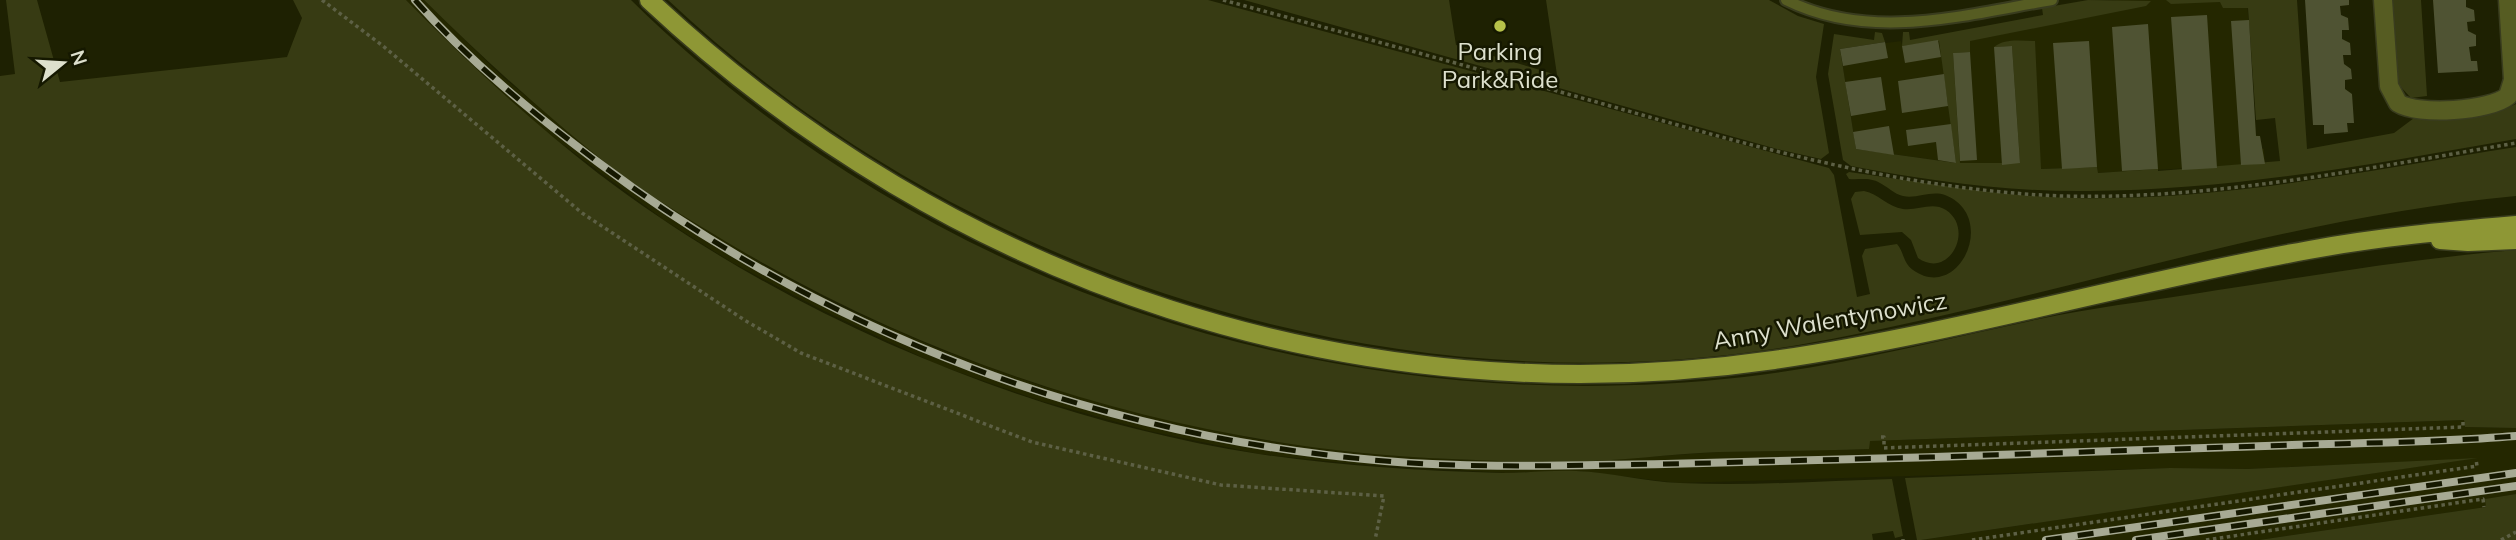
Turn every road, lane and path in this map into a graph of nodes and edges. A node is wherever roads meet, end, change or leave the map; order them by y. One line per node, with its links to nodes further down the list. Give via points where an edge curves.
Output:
1 (322, 0): 17 (path, via 582,213 800,353 1032,442 1221,485 1384,496)
2 (649, 0): 10 (main road, Anny Walentynowicz, via 713,58 810,132 920,202 1012,249 1115,292 1198,319 1304,346 1415,364 1586,374 1769,361 2284,254)
3 (1223, 0): 8 (path, via 1776,152 1881,175 1967,187 2062,196 2165,192 2289,179)
4 (1786, 0): 5 (lane, via 1829,16 1890,25)
5 (2052, 0)
6 (2383, 0): 7 (street, via 2389,86 2398,103 2417,110 2490,105 2508,96 2513,80)
7 (2508, 0)
8 (2516, 143)
9 (2516, 225): 10 (main road, Anny Walentynowicz)
10 (2395, 236): 11 (main road, Anny Walentynowicz, via 2468,242)
11 (2516, 240)
12 (2463, 420): 13 (path, via 2463,427 1898,448 1884,448)
13 (1881, 437)
14 (2476, 459): 18 (path, via 2477,466)
15 (2484, 507): 19 (path, via 2483,499)
16 (2516, 532): 20 (path)
17 (1375, 540)
18 (1972, 540)
19 (2206, 540)
20 (2501, 540)

